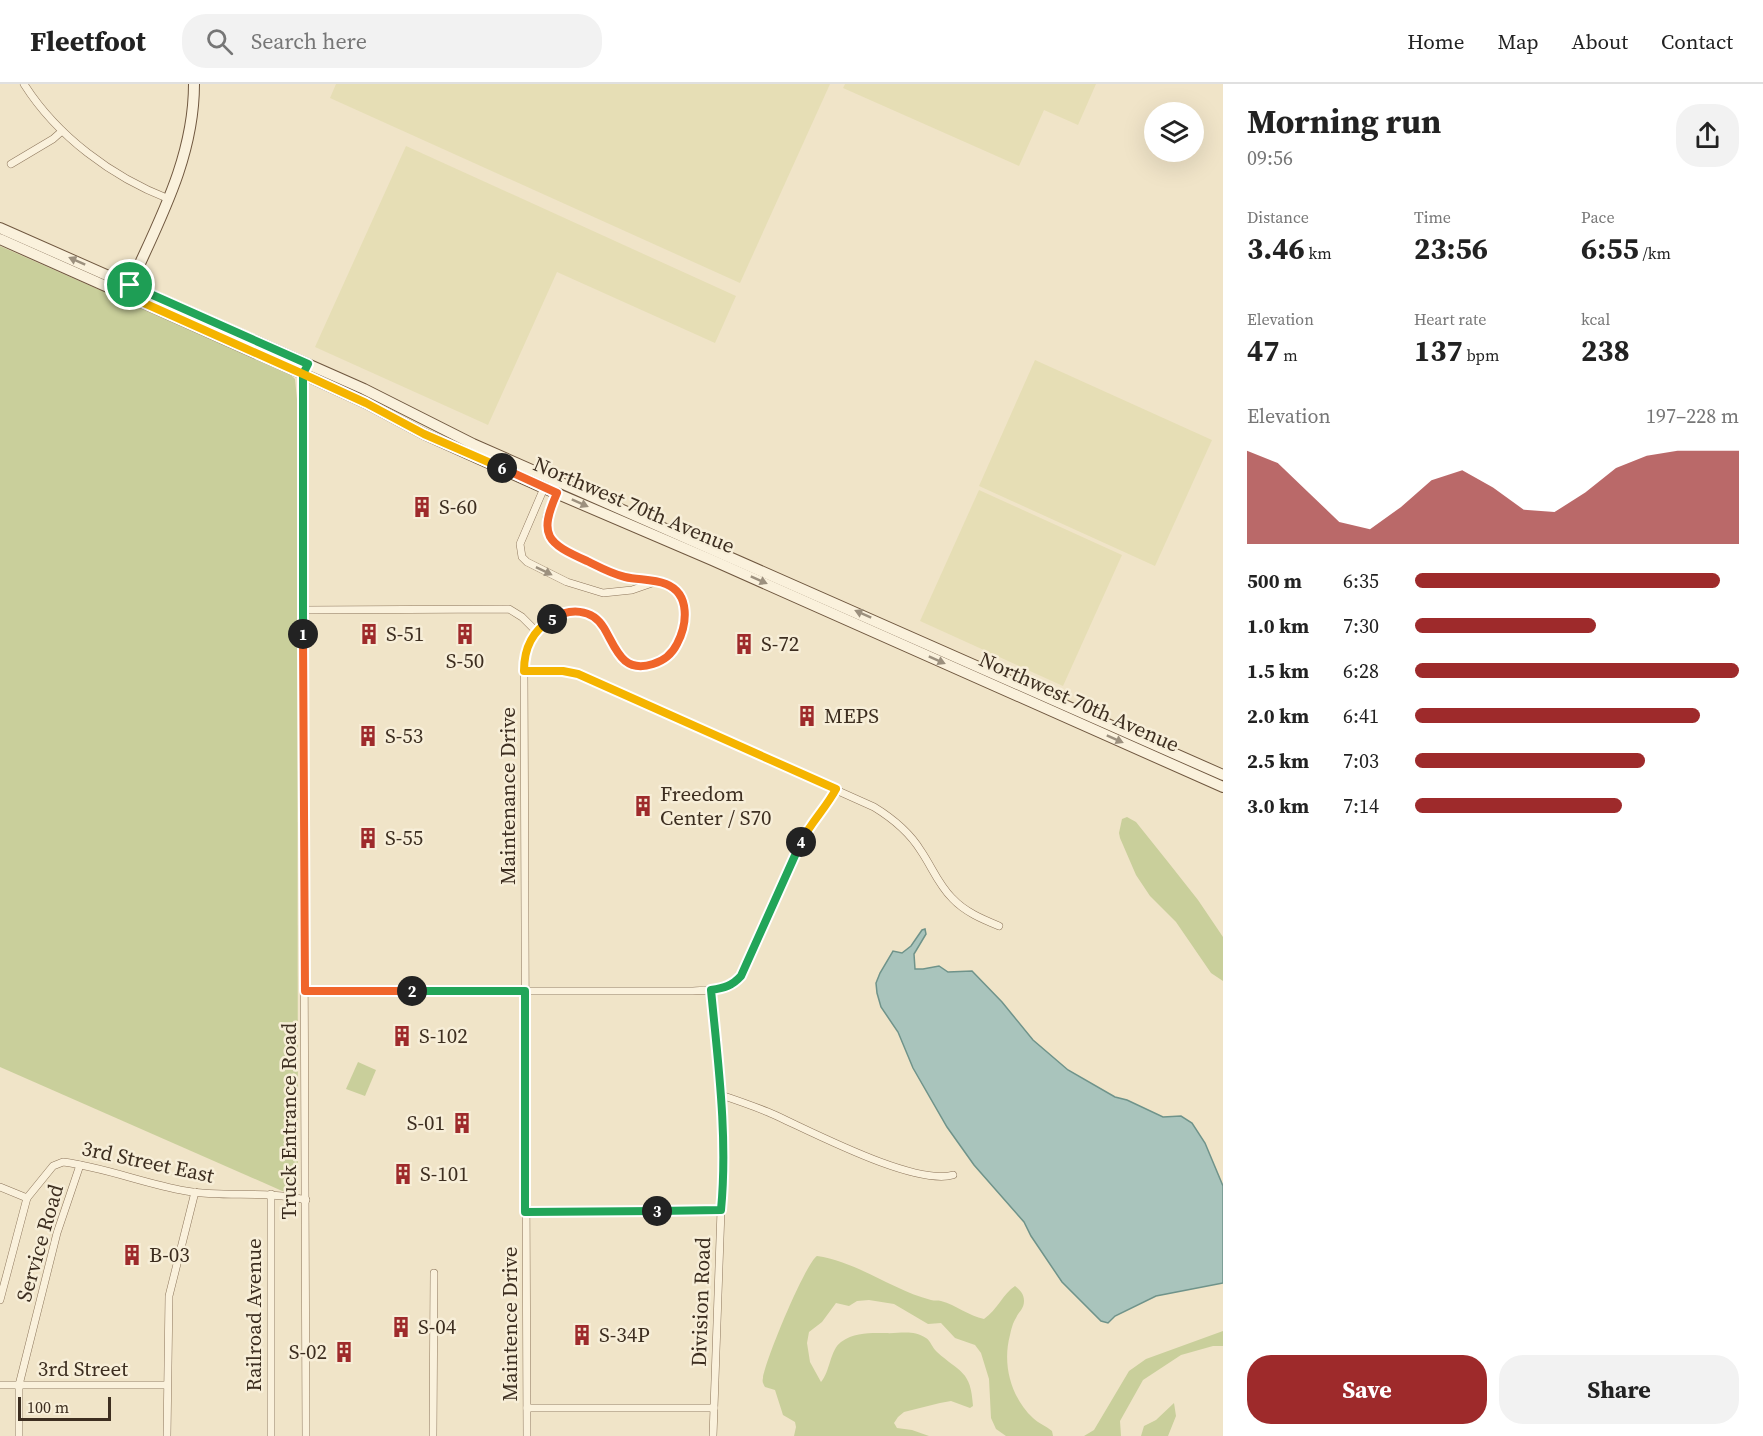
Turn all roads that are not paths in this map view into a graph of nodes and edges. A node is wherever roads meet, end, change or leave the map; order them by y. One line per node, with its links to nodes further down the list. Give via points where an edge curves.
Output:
1 (24, 84): 3 (street)
2 (194, 84): 5 (main road, via 188,145)
3 (62, 131): 4 (street); 5 (street, via 125,178)
4 (11, 164)
5 (169, 199): 8 (main road)
6 (0, 228): 8 (main road, Northwest 70th Avenue, one-way to 6)
7 (0, 239): 8 (main road, Northwest 70th Avenue)
8 (128, 290): 9 (main road, Northwest 70th Avenue)
9 (305, 369): 10 (main road, Northwest 70th Avenue, via 424,434); 11 (main road, Northwest 70th Avenue, via 364,389); 13 (street, Truck Entrance Road)
10 (544, 488): 11 (main road, Northwest 70th Avenue); 12 (street, one-way to 12, via 520,544 527,562 567,582 603,593 616,594)
11 (558, 488): 12 (street, via 546,520 554,543 615,574); 16 (main road, Northwest 70th Avenue, one-way to 11, via 837,603); 17 (main road, Northwest 70th Avenue, one-way to 17)
12 (655, 581): 14 (street, via 668,585 680,596 685,620 674,650 660,661 641,666 623,659 603,626 583,612 559,614)
13 (303, 610): 14 (street, via 509,609); 21 (street, Truck Entrance Road)
14 (536, 631): 15 (street, Maintenance Drive, via 525,652)
15 (524, 671): 18 (street, via 578,674); 22 (street, Maintenance Drive)
16 (1223, 775)
17 (1223, 787)
18 (836, 789): 19 (street, via 884,813 916,843 953,899 968,912); 20 (street, via 808,827 741,976 726,988)
19 (999, 926)
20 (711, 990): 22 (street); 23 (street, Division Road)
21 (305, 991): 22 (street); 30 (street, Truck Entrance Road)
22 (525, 991): 32 (street, Maintenance Drive)
23 (721, 1095): 25 (street, via 886,1164 932,1178); 31 (street, Division Road)
24 (80, 1165): 27 (street, 3rd Street East); 29 (street, 3rd Street East, via 63,1162 53,1166); 37 (street, Service Road, via 57,1233)
25 (953, 1175)
26 (0, 1187): 29 (street)
27 (195, 1192): 28 (street, 3rd Street East); 36 (street, via 170,1290)
28 (270, 1194): 30 (street, 3rd Street East); 42 (street, Railroad Avenue)
29 (27, 1198): 34 (street)
30 (306, 1200): 43 (street, Truck Entrance Road)
31 (721, 1210): 32 (street); 39 (street, Division Road)
32 (525, 1212): 38 (street, Maintence Drive)
33 (434, 1273): 44 (street)
34 (0, 1300)
35 (0, 1385): 37 (street, 3rd Street)
36 (166, 1385): 37 (street, 3rd Street); 41 (street)
37 (19, 1386): 40 (street, Service Road)
38 (527, 1408): 39 (street); 45 (street, Maintence Drive)
39 (714, 1408): 46 (street, Division Road)
40 (19, 1436)
41 (167, 1436)
42 (272, 1436)
43 (306, 1436)
44 (433, 1436)
45 (527, 1436)
46 (713, 1436)

